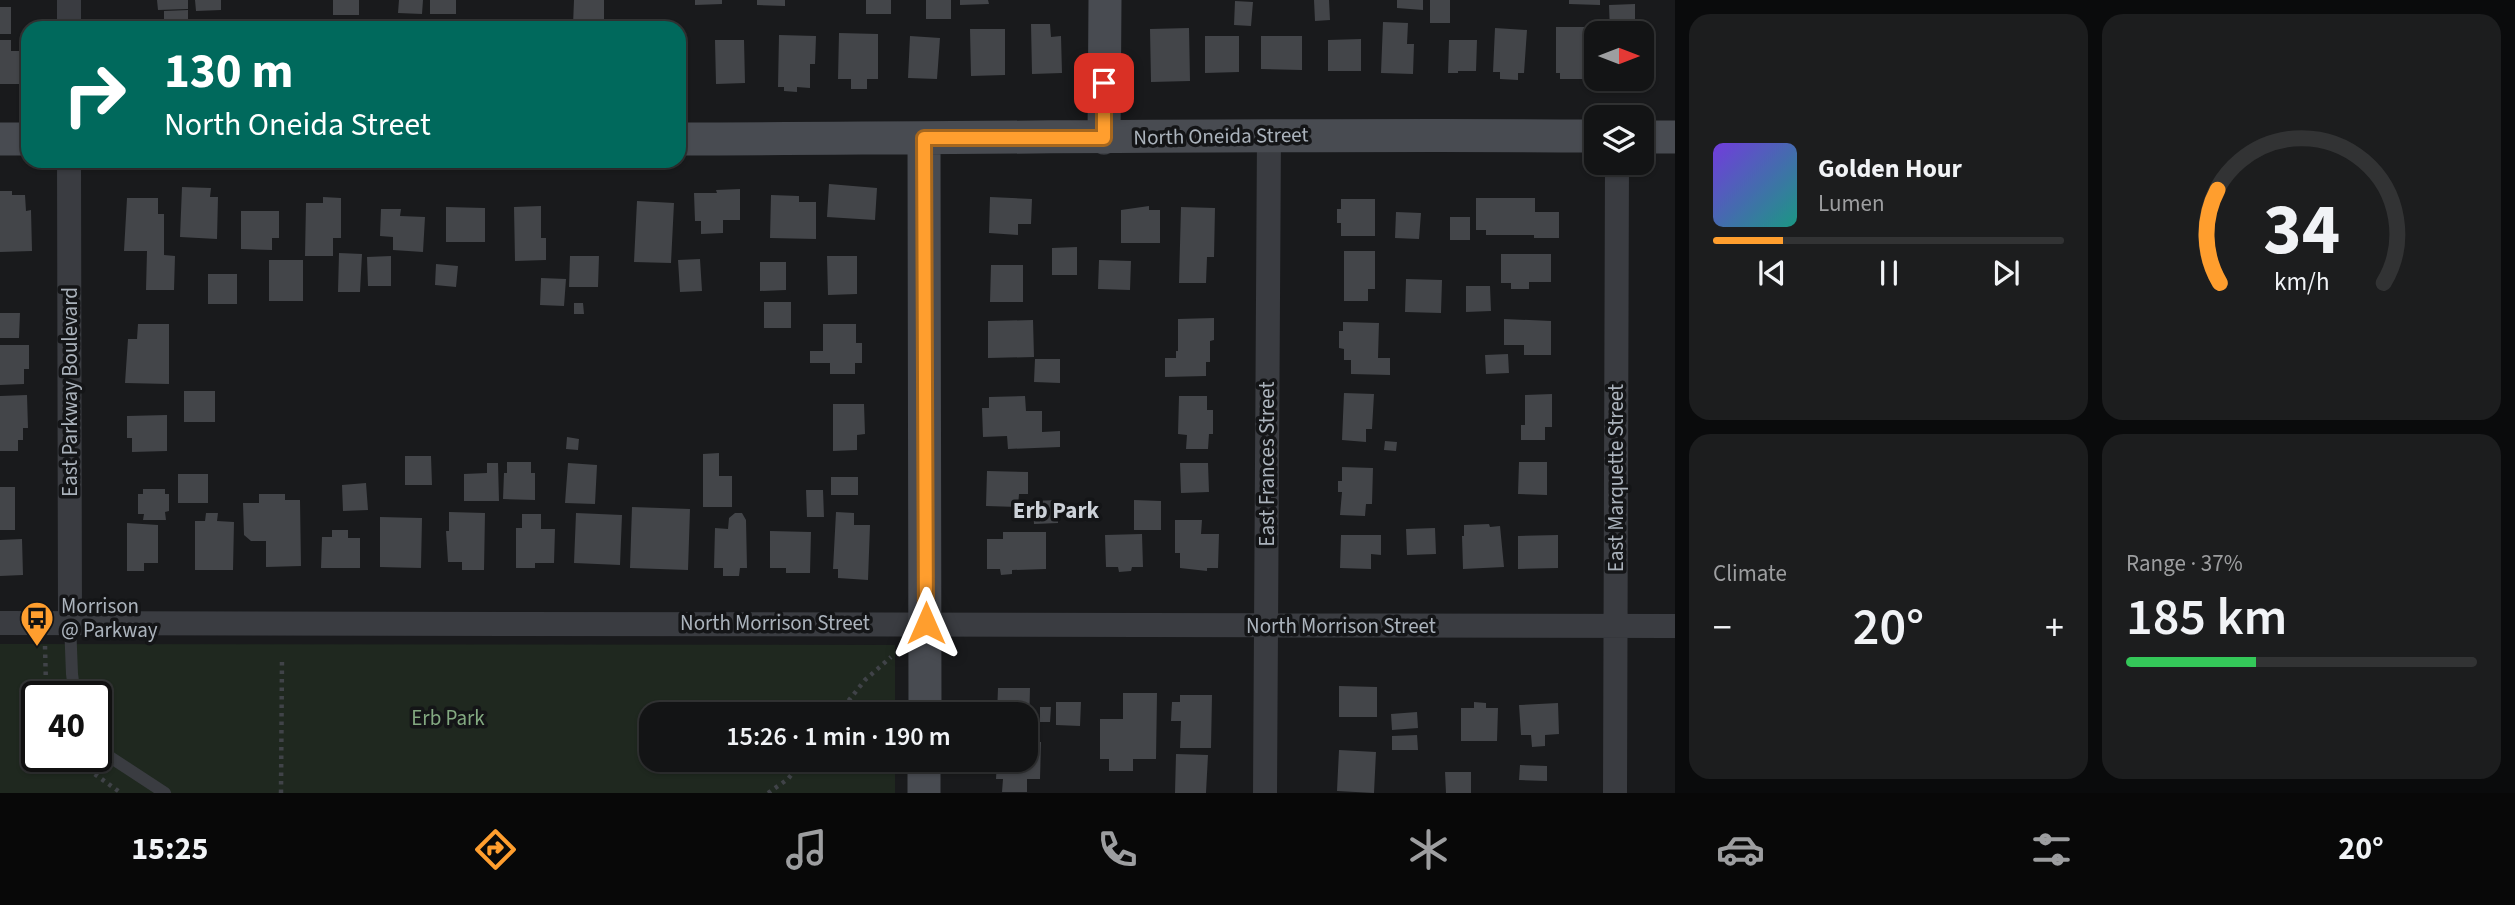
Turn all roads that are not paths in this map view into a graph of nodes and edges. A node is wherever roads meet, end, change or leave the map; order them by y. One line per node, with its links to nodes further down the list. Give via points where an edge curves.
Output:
1 (69, 0): 3 (street)
2 (1105, 0): 9 (main road)
3 (69, 21)
4 (1269, 135): 5 (main road, North Oneida Street); 9 (main road, North Oneida Street); 19 (street, East Frances Street)
5 (1584, 136)
6 (1654, 137): 7 (main road)
7 (1675, 137)
8 (924, 138): 9 (main road, North Oneida Street); 12 (main road, North Oneida Street); 17 (main road)
9 (1104, 138)
10 (0, 139): 11 (main road)
11 (21, 139)
12 (686, 139)
13 (69, 168): 16 (street, East Parkway Boulevard)
14 (1617, 175): 18 (street, East Marquette Street)
15 (0, 623): 16 (street, North Morrison Street)
16 (70, 623): 17 (street, North Morrison Street); 21 (lane)
17 (926, 623): 19 (street, North Morrison Street); 22 (main road)
18 (1615, 625): 19 (street, North Morrison Street); 20 (street, North Morrison Street); 28 (street, East Marquette Street)
19 (1266, 626): 27 (street, East Frances Street)
20 (1675, 626)
21 (73, 681)
22 (925, 702)
23 (112, 756): 25 (lane)
24 (924, 772): 26 (main road)
25 (165, 793)
26 (924, 793)
27 (1265, 793)
28 (1615, 793)

